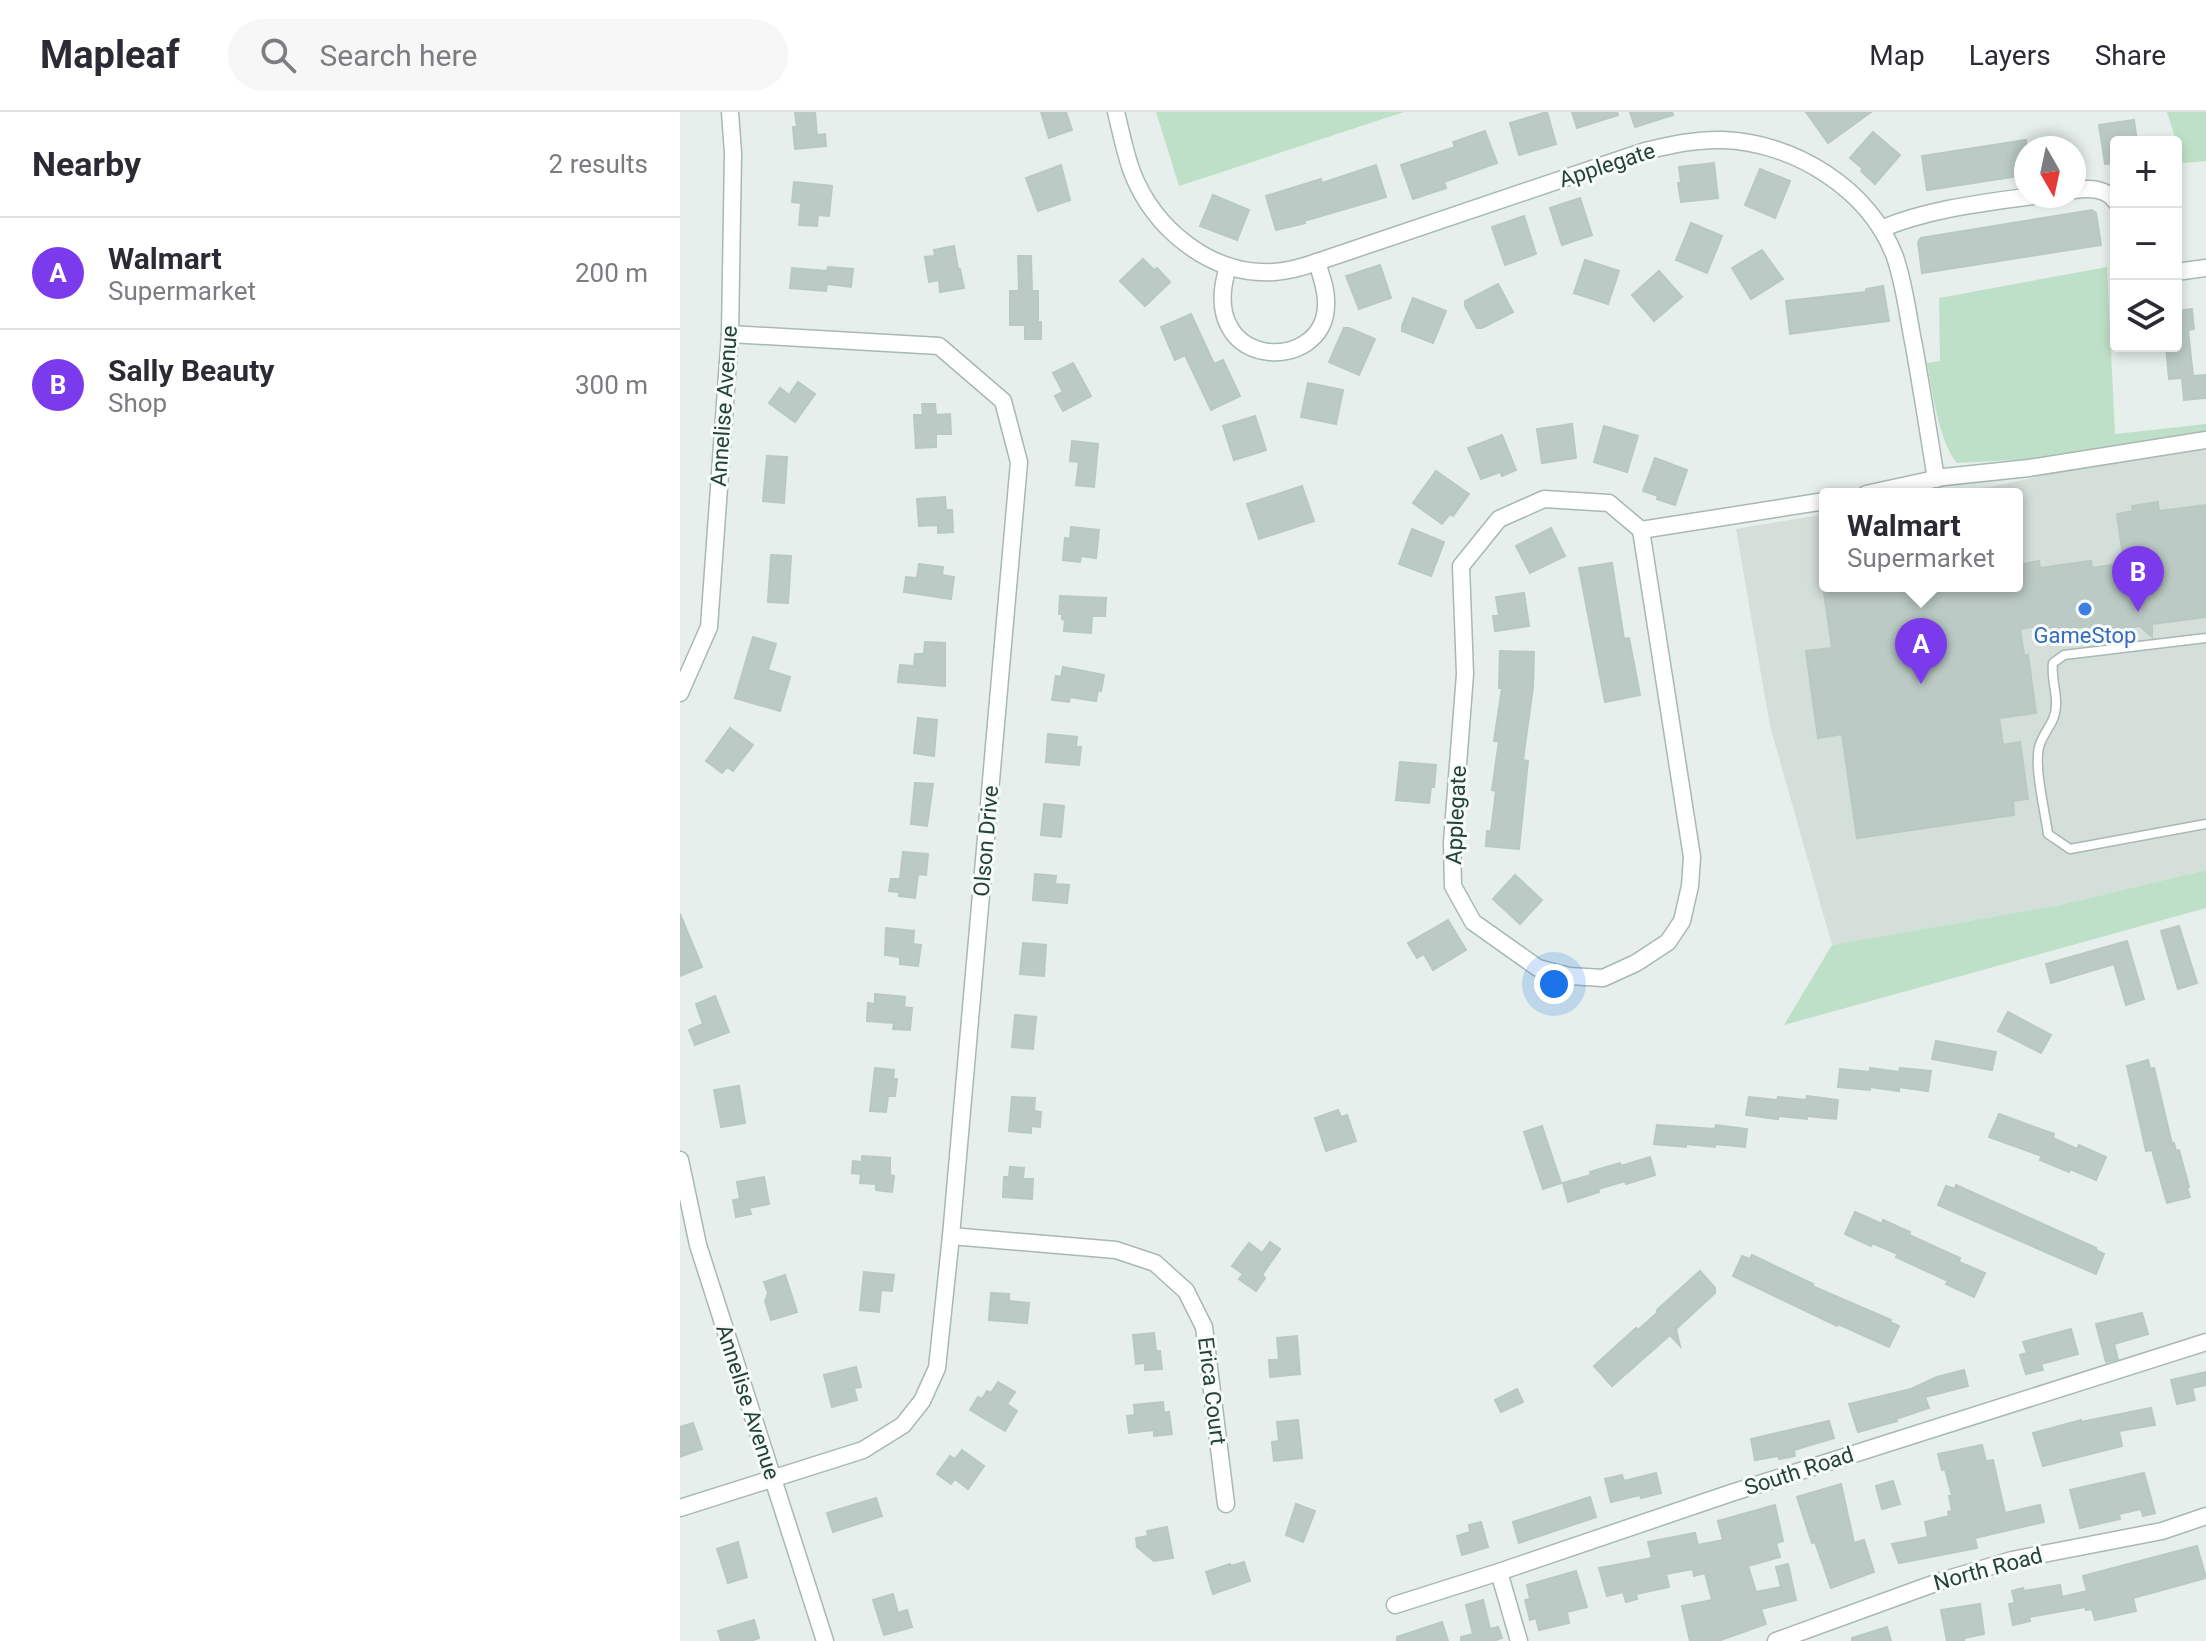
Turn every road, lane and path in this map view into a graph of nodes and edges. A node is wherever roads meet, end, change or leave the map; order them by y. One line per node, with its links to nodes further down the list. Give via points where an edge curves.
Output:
1 (730, 112): 11 (street, Annelise Avenue)
2 (1116, 112): 8 (street, Applegate, via 1133,172 1152,208 1177,237)
3 (2086, 189): 4 (street)
4 (2110, 196)
5 (2014, 199): 6 (street, via 1901,220)
6 (1881, 229): 7 (street, Applegate, via 1849,193 1808,163 1768,146 1695,140 1645,151); 13 (street, Applegate, via 1903,286)
7 (1317, 262): 8 (street, Applegate, via 1272,272); 8 (street, via 1325,289 1323,322 1308,341 1273,353 1245,344 1226,322 1221,299)
8 (1228, 267)
9 (2206, 268): 10 (street)
10 (2182, 271)
11 (730, 334): 18 (street, Annelise Avenue, via 709,627); 21 (street, Olson Drive, via 939,346 1003,401 1019,462)
12 (2206, 440): 13 (street)
13 (1936, 479): 14 (street)
14 (1894, 488)
15 (1819, 502): 16 (street)
16 (1641, 530): 16 (street, Applegate, via 1692,857 1690,886 1682,921 1668,942 1603,978 1569,976 1538,968 1473,922 1453,886 1465,674 1461,566 1499,519 1544,499 1609,503)
17 (2206, 638): 19 (lane, via 2064,655 2053,663 2056,708 2038,749 2048,834 2070,849)
18 (680, 693)
19 (2206, 824)
20 (680, 1160): 23 (street, Annelise Avenue, via 698,1245)
21 (951, 1236): 23 (street, Olson Drive, via 937,1368 922,1401 903,1425 863,1450); 24 (street, Erica Court, via 1116,1250 1155,1263 1186,1291 1204,1327)
22 (2206, 1342): 27 (street, South Road)
23 (772, 1479): 25 (street, Olson Drive); 29 (street, Annelise Avenue)
24 (1226, 1504)
25 (680, 1508)
26 (2206, 1516): 31 (street, North Road, via 2162,1531 2012,1560)
27 (1499, 1572): 28 (street, South Road); 30 (street)
28 (1395, 1605)
29 (825, 1641)
30 (1519, 1641)
31 (1776, 1641)

